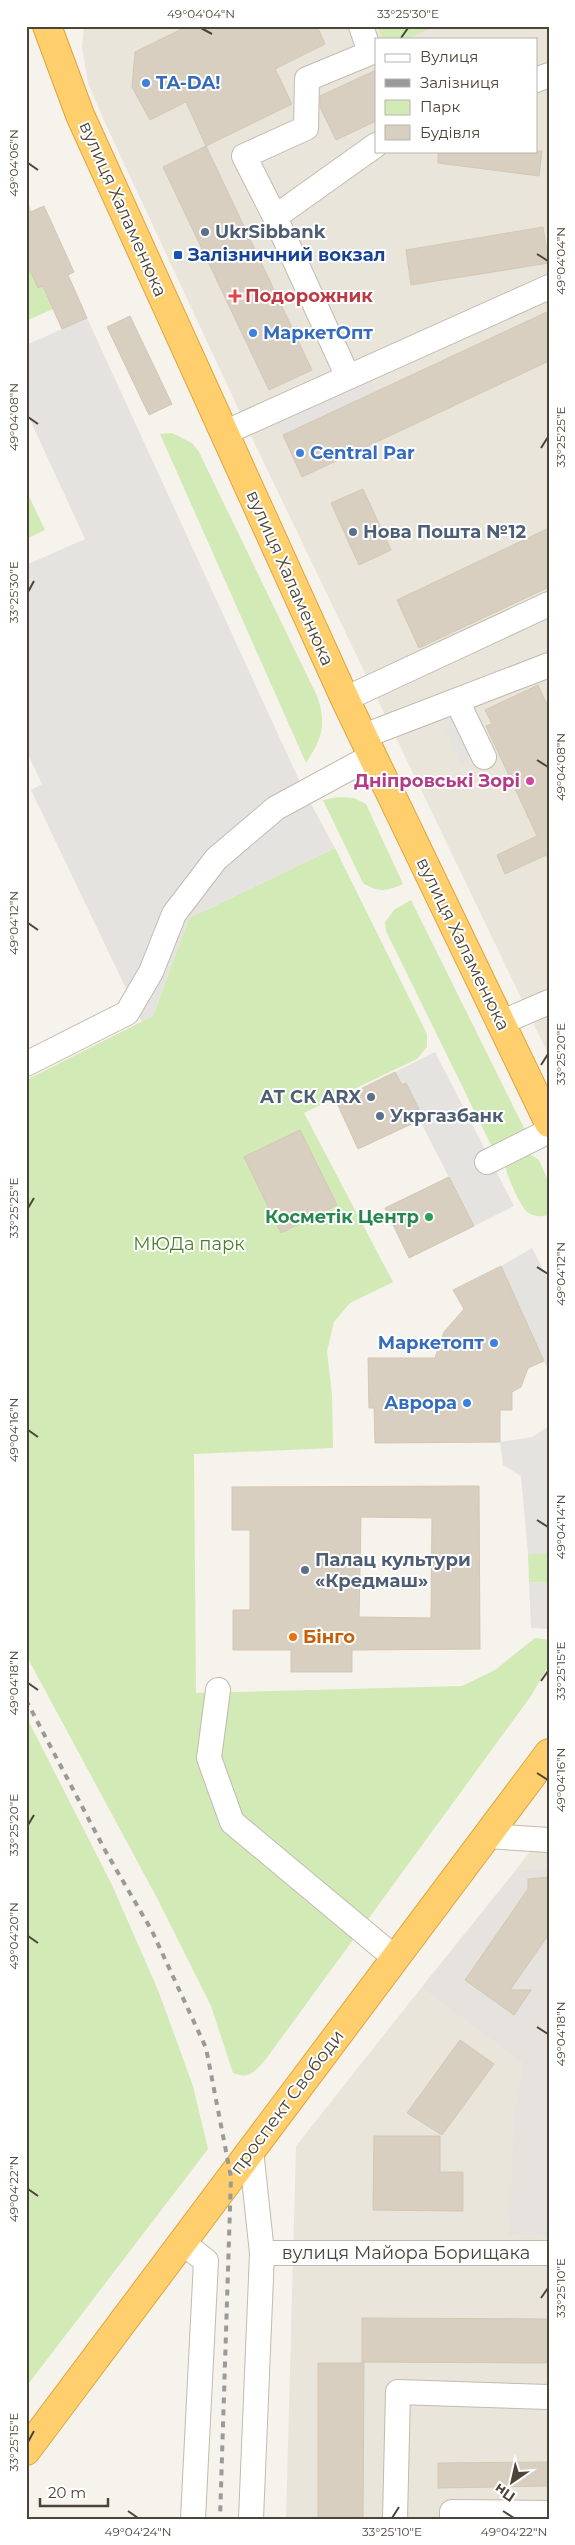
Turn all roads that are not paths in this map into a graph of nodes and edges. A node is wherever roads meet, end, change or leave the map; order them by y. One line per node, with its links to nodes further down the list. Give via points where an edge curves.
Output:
1 (47, 26): 7 (highway, вулиця Халаменюка, via 80,115)
2 (361, 26): 4 (street, via 370,53 307,79 306,128 244,156)
3 (375, 147): 4 (street)
4 (275, 217): 6 (street)
5 (549, 287): 6 (street)
6 (348, 377): 7 (street)
7 (224, 433): 10 (highway, вулиця Халаменюка)
8 (549, 604): 10 (street)
9 (549, 665): 11 (street)
10 (345, 699): 12 (highway, вулиця Халаменюка)
11 (457, 701): 12 (street); 13 (street)
12 (368, 746): 15 (highway, вулиця Халаменюка); 16 (street, via 276,808 216,859 174,914 151,972 127,1013)
13 (484, 757)
14 (549, 1002): 15 (street)
15 (500, 1023): 17 (highway, вулиця Халаменюка)
16 (26, 1064)
17 (549, 1123)
18 (549, 1130): 19 (street)
19 (488, 1162)
20 (218, 1690): 24 (street, via 209,1758 232,1822)
21 (549, 1753): 22 (highway, проспект Свободи)
22 (486, 1836): 23 (street); 24 (highway, проспект Свободи)
23 (549, 1840)
24 (395, 1958): 25 (highway, проспект Свободи)
25 (251, 2150): 26 (highway, проспект Свободи); 27 (street)
26 (182, 2242): 30 (highway, проспект Свободи); 32 (street, via 206,2261)
27 (262, 2253): 28 (street, вулиця Майора Борищака); 33 (street)
28 (549, 2253)
29 (549, 2397): 34 (street, via 398,2392)
30 (26, 2451)
31 (549, 2513): 35 (street, via 452,2512)
32 (192, 2519)
33 (251, 2519)
34 (395, 2519)
35 (452, 2519)

